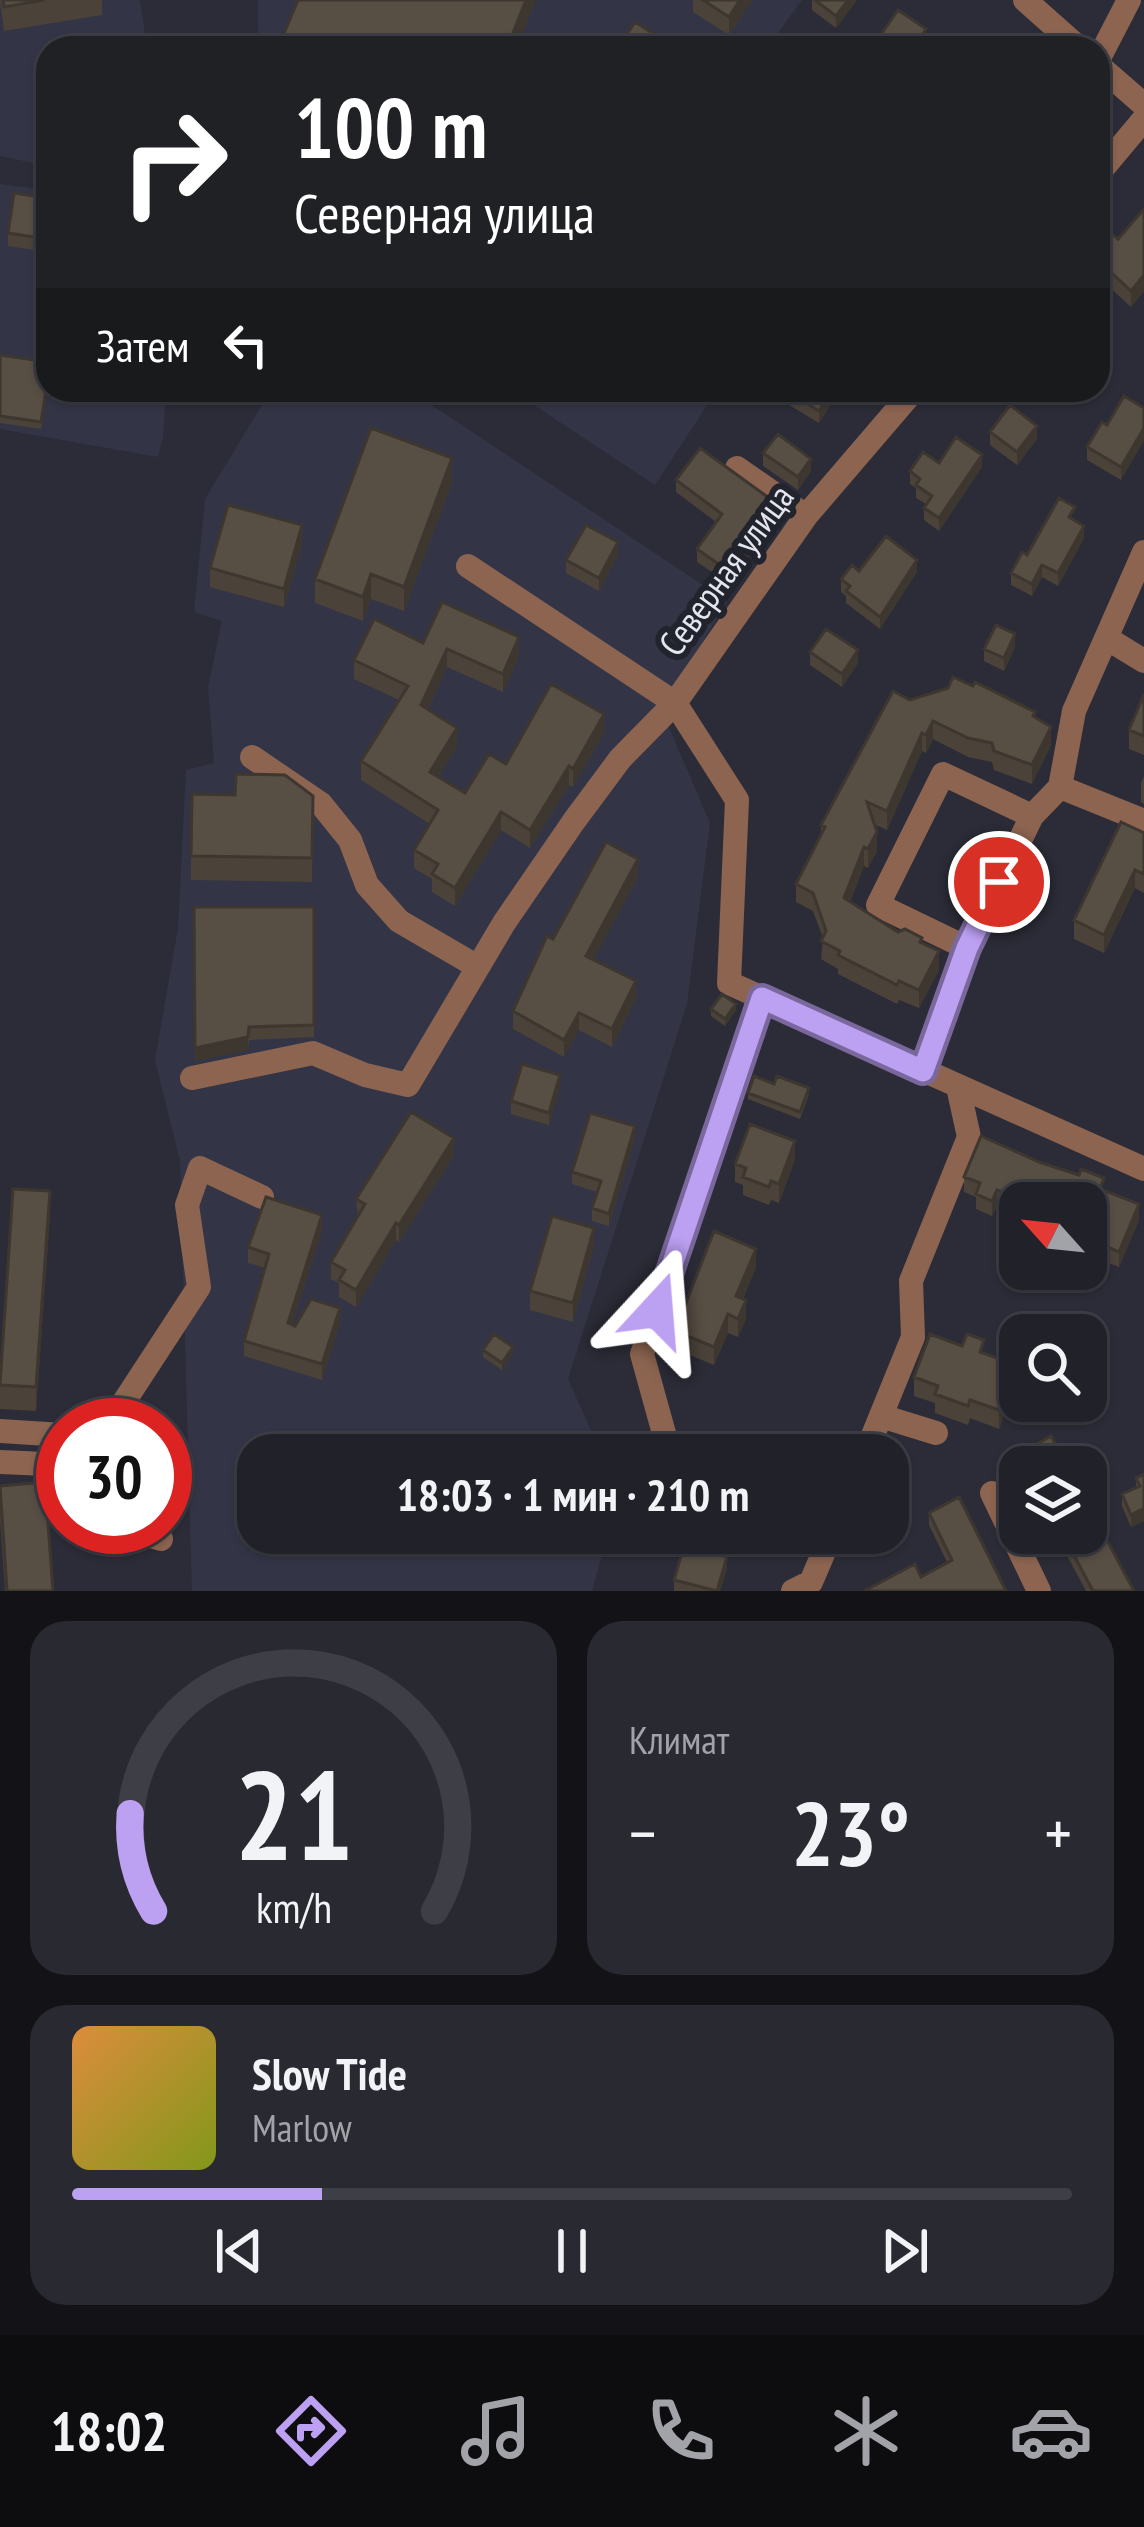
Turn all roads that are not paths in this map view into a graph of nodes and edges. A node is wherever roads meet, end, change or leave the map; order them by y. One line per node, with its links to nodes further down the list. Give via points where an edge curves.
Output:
1 (1025, 0): 3 (street)
2 (1129, 0): 4 (street)
3 (1066, 36)
4 (1110, 39)
5 (1110, 74): 6 (street)
6 (1144, 106)
7 (1144, 119): 8 (street)
8 (1110, 160)
9 (904, 402): 11 (street, Северная улица)
10 (737, 468): 11 (street)
11 (806, 516): 16 (street, Северная улица)
12 (1144, 552): 14 (street)
13 (468, 566): 16 (street)
14 (1108, 639): 15 (street); 18 (street, via 1074,710)
15 (1144, 661)
16 (675, 703): 22 (street, via 620,759); 23 (street, Северная улица, via 737,800 729,983)
17 (252, 757): 22 (street, via 321,804 350,840 367,885 399,921)
18 (1060, 787): 19 (street); 20 (street)
19 (1032, 816): 21 (street); 21 (street, via 943,774 878,905)
20 (1144, 821)
21 (967, 948): 24 (street)
22 (478, 967): 25 (street, via 408,1085 313,1053)
23 (762, 998): 24 (street, Северная улица); 34 (street, via 642,1354)
24 (923, 1071): 26 (street, Северная улица)
25 (192, 1078)
26 (958, 1087): 27 (street, Северная улица); 30 (street, via 969,1137 911,1281 913,1337)
27 (1144, 1169)
28 (262, 1198): 29 (street, via 200,1168 188,1205 199,1287)
29 (126, 1398)
30 (881, 1416): 33 (street); 35 (street)
31 (0, 1431): 32 (street)
32 (36, 1433)
33 (936, 1433)
34 (664, 1434)
35 (874, 1434)
36 (0, 1462): 37 (street)
37 (36, 1464)
38 (992, 1493): 41 (street)
39 (823, 1554): 40 (street, via 812,1582)
40 (793, 1591)
41 (1039, 1591)

